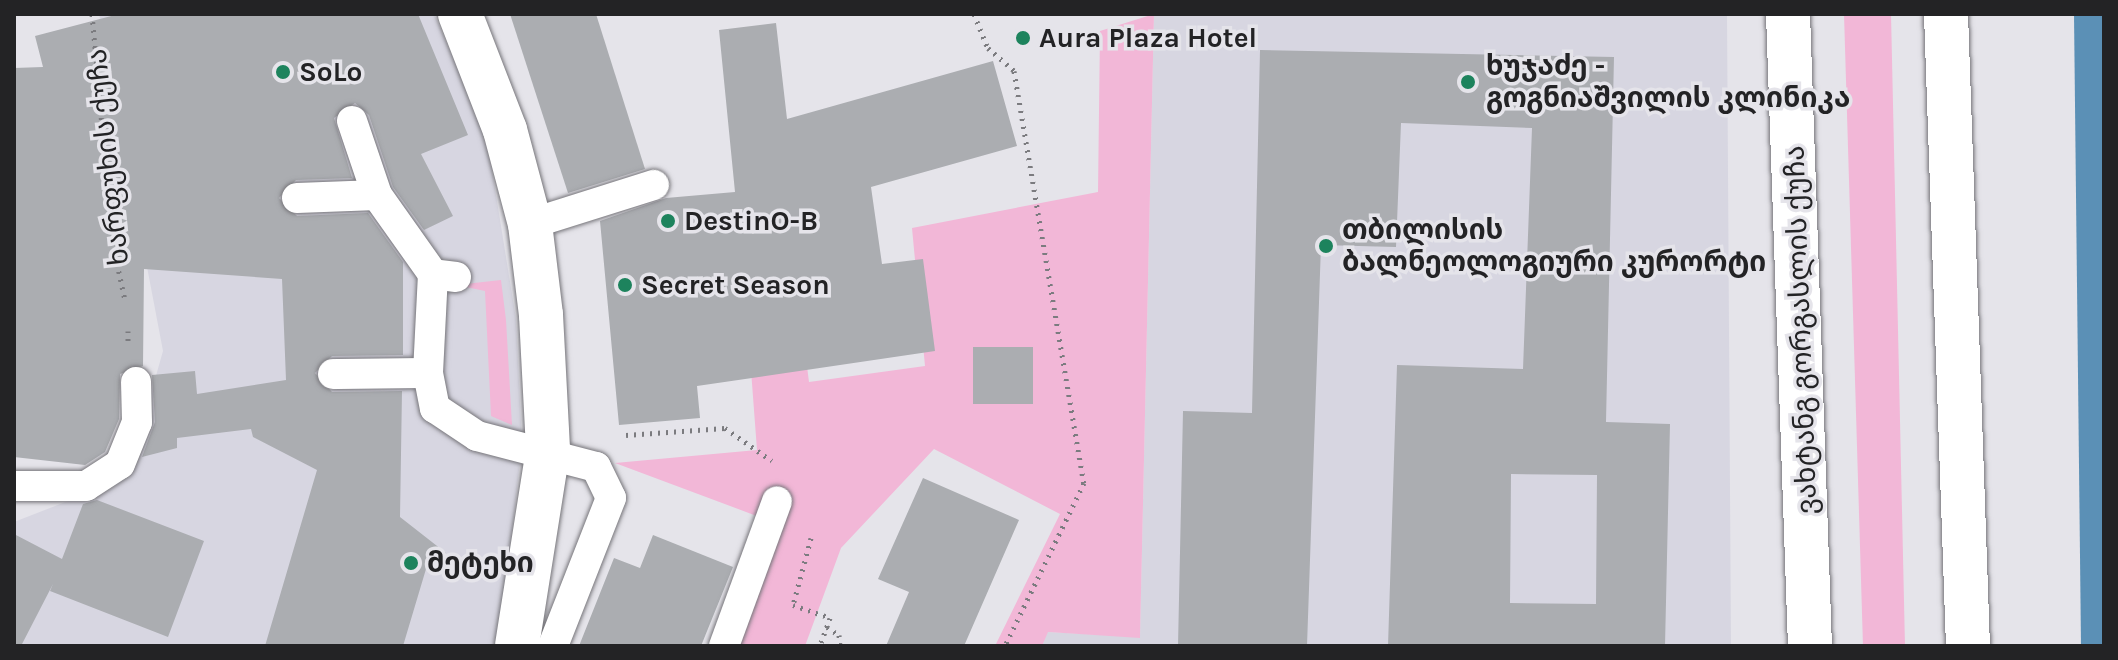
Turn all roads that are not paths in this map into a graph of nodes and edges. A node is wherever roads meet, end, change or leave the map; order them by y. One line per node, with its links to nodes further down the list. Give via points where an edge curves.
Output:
1 (460, 14): 8 (main road, via 505,130)
2 (1788, 14): 18 (main road, ვახტანგ გორგასლის ქუჩა)
3 (1946, 14): 19 (main road)
4 (352, 121): 6 (lane)
5 (654, 185): 8 (lane)
6 (377, 195): 7 (lane); 9 (lane, via 445,275)
7 (297, 198)
8 (530, 224): 12 (main road)
9 (428, 373): 10 (lane); 12 (lane, via 435,408 466,429)
10 (333, 374)
11 (136, 382): 13 (lane, via 137,422 120,464 86,486)
12 (548, 450): 15 (main road); 16 (lane, via 596,467 611,498)
13 (14, 486)
14 (777, 501): 17 (lane)
15 (517, 646)
16 (553, 646)
17 (724, 646)
18 (1810, 646)
19 (1968, 646)

